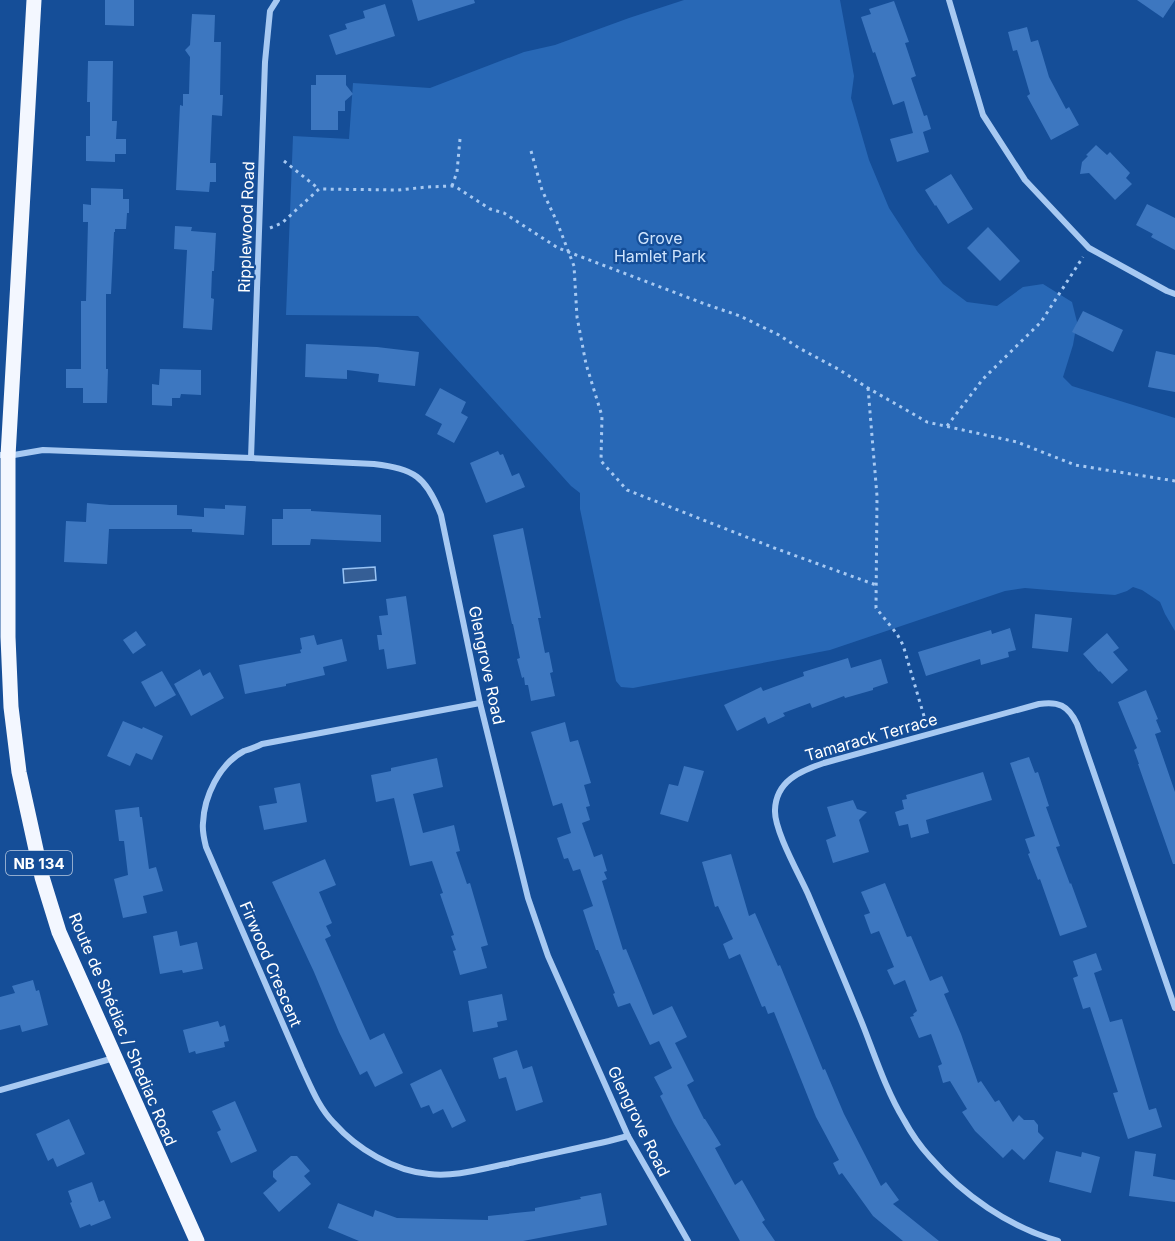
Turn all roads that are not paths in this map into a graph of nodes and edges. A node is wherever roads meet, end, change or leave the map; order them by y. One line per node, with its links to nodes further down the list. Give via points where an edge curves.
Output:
1 (34, 0): 5 (main road, Route de Shédiac / Shediac Road / NB 134)
2 (277, 0): 6 (street, Ripplewood Road, via 270,11 265,62)
3 (950, 0): 4 (street, via 983,115 1025,180 1089,248)
4 (1175, 294)
5 (4, 456): 6 (street, Glengrove Road, via 43,450); 9 (main road, Route de Shédiac / Shediac Road / NB 134, via 11,707 19,772 42,877 59,932)
6 (251, 458): 7 (street, Glengrove Road, via 374,464 418,476 441,514)
7 (480, 703): 11 (street, Glengrove Road, via 535,917); 11 (street, Firwood Crescent, via 262,744 243,752 229,762 206,802 202,826 206,847 317,1101 352,1141 373,1156 428,1174 461,1173)
8 (1175, 1008): 14 (street, Tamarack Terrace, via 1077,724 1059,704 1038,704 824,763 793,776 784,786 777,799 776,822 904,1120 929,1157 958,1186 1014,1223)
9 (114, 1058): 10 (street); 12 (main road, Route de Shédiac / Shediac Road / NB 134)
10 (0, 1090)
11 (628, 1136): 13 (street, Glengrove Road)
12 (197, 1241)
13 (688, 1241)
14 (1058, 1241)

